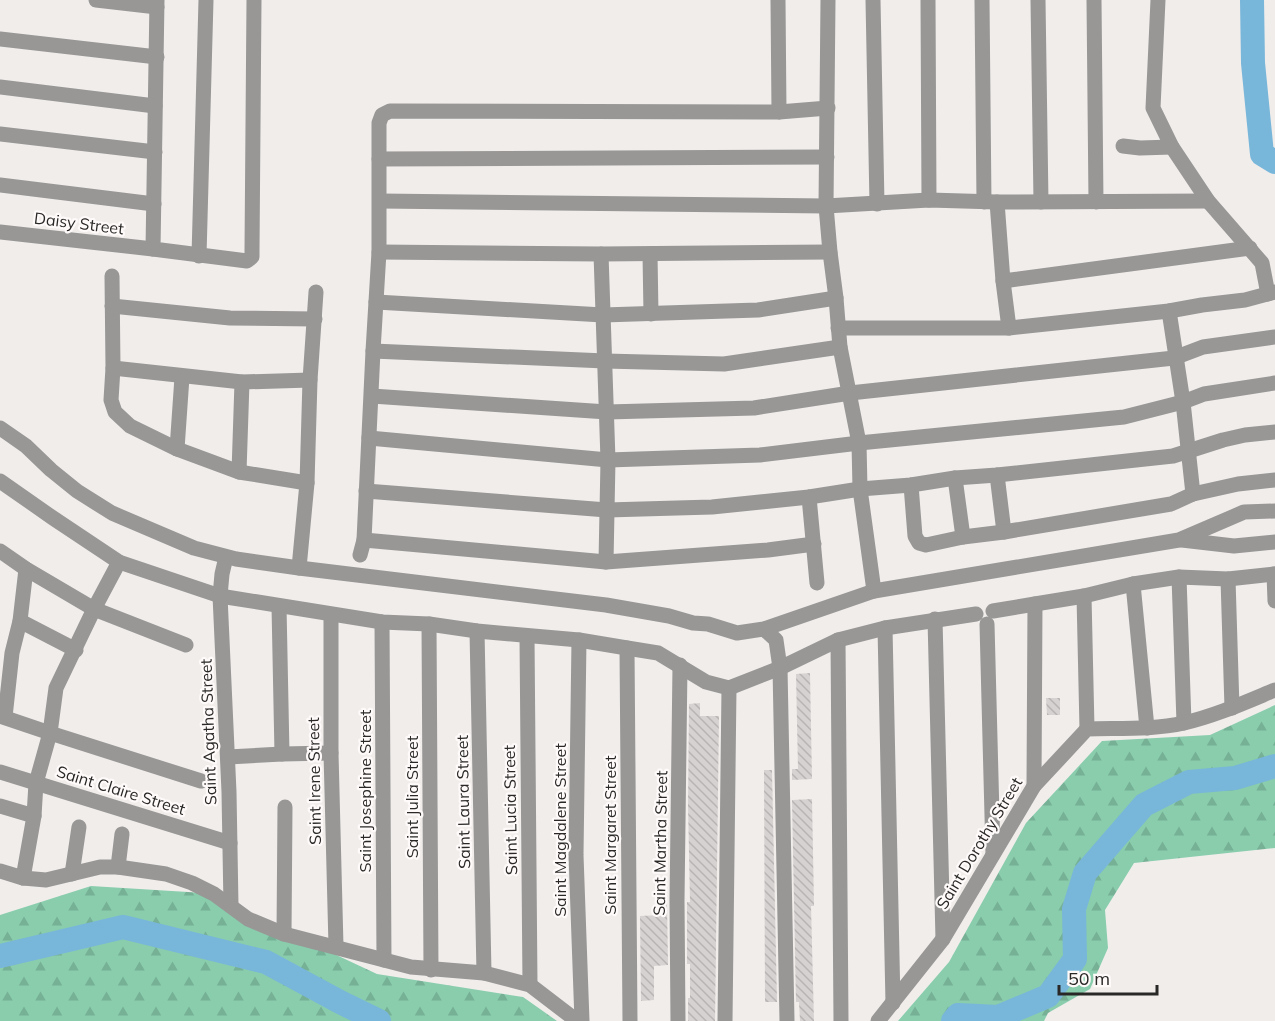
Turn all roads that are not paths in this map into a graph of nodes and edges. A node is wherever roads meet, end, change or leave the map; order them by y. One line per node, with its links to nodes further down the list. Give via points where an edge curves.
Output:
1 (96, 0): 12 (street)
2 (206, 0): 42 (street)
3 (254, 0): 42 (street, Daisy Street, via 252,257 247,261)
4 (778, 0): 18 (street)
5 (828, 0): 17 (street)
6 (873, 0): 33 (street)
7 (928, 0): 26 (street)
8 (982, 0): 29 (street)
9 (1038, 0): 30 (street)
10 (1094, 0): 31 (street)
11 (1158, 0): 21 (street, via 1153,108)
12 (157, 3): 14 (street)
13 (0, 39): 14 (street)
14 (157, 57): 16 (street)
15 (0, 87): 16 (street)
16 (155, 106): 22 (street)
17 (828, 108): 18 (street); 23 (street)
18 (779, 112): 24 (street, via 390,111 380,118)
19 (0, 134): 22 (street)
20 (1123, 146): 21 (street)
21 (1172, 147): 28 (street)
22 (155, 153): 32 (street)
23 (827, 157): 24 (street); 34 (street)
24 (379, 159): 27 (street)
25 (0, 185): 32 (street)
26 (929, 200): 29 (street); 33 (street)
27 (380, 201): 34 (street); 38 (street)
28 (1208, 201): 31 (street); 36 (street)
29 (990, 202): 30 (street); 44 (street)
30 (1041, 202): 31 (street)
31 (1096, 202)
32 (154, 204): 37 (street)
33 (877, 204): 34 (street)
34 (826, 207): 39 (street)
35 (0, 232): 37 (street, Daisy Street)
36 (1250, 248): 44 (street); 46 (street, via 1262,262)
37 (153, 249): 42 (street, Daisy Street)
38 (379, 252): 40 (street); 48 (street)
39 (830, 252): 41 (street); 47 (street)
40 (601, 254): 41 (street); 52 (street)
41 (650, 254): 51 (street)
42 (199, 256)
43 (112, 276): 49 (street)
44 (1003, 281): 55 (street)
45 (316, 292): 53 (street)
46 (1272, 293): 50 (street)
47 (836, 298): 51 (street, via 758,310); 54 (street)
48 (376, 302): 52 (street); 58 (street)
49 (112, 306): 53 (street, via 230,318); 61 (street)
50 (1168, 311): 55 (street); 59 (street)
51 (651, 314): 52 (street)
52 (603, 315): 60 (street)
53 (315, 319): 63 (street)
54 (838, 328): 55 (street); 57 (street)
55 (1009, 328)
56 (1275, 337): 59 (street, via 1203,347)
57 (840, 347): 60 (street, via 724,364); 66 (street)
58 (373, 351): 60 (street); 67 (street)
59 (1177, 357): 66 (street); 68 (street)
60 (605, 361): 69 (street)
61 (113, 368): 62 (street); 74 (street, via 111,400 115,412 130,426)
62 (182, 376): 64 (street); 74 (street)
63 (310, 380): 64 (street); 82 (street)
64 (242, 382): 77 (street)
65 (1275, 383): 68 (street, via 1204,394)
66 (850, 393): 69 (street, via 754,408); 73 (street)
67 (372, 396): 69 (street); 72 (street)
68 (1183, 402): 73 (street, via 1124,417); 75 (street)
69 (606, 412): 76 (street)
70 (0, 428): 96 (street, via 77,491 112,513 194,548)
71 (1275, 432): 75 (street, via 1245,435)
72 (369, 438): 76 (street); 85 (street)
73 (859, 443): 76 (street, via 760,455); 84 (street)
74 (177, 449): 77 (street)
75 (1188, 450): 78 (street, via 1173,456); 86 (street)
76 (608, 460): 88 (street)
77 (239, 472): 82 (street)
78 (997, 475): 79 (street); 90 (street)
79 (955, 478): 83 (street); 91 (street)
80 (1275, 480): 86 (street)
81 (0, 481): 97 (street)
82 (307, 483): 100 (street)
83 (911, 485): 84 (street); 91 (street, via 915,536 919,543)
84 (860, 489): 87 (street); 106 (street)
85 (366, 491): 88 (street); 98 (street, via 362,547)
86 (1193, 494): 90 (street, via 1171,504)
87 (809, 497): 88 (street, via 712,507); 94 (street)
88 (608, 510): 98 (street)
89 (1275, 511): 92 (street, via 1244,512)
90 (1004, 532): 91 (street)
91 (963, 537)
92 (1179, 540): 93 (street, via 1234,546); 106 (street)
93 (1275, 542)
94 (814, 544): 98 (street); 104 (street)
95 (0, 551): 99 (street)
96 (226, 557): 100 (street); 107 (street, Saint Agatha Street)
97 (119, 562): 107 (street); 112 (street)
98 (606, 562)
99 (26, 568): 112 (street); 116 (street)
100 (298, 568): 120 (street, via 606,605 737,633)
101 (1274, 574): 103 (street); 109 (street)
102 (1179, 577): 103 (street); 105 (street); 134 (street)
103 (1228, 579): 132 (street)
104 (818, 583)
105 (1133, 584): 108 (street); 135 (street)
106 (874, 591): 120 (street)
107 (220, 596): 111 (street); 140 (street, Saint Agatha Street)
108 (1084, 596): 110 (street); 136 (street)
109 (1275, 601)
110 (1035, 604): 114 (street); 144 (street)
111 (279, 606): 113 (street); 139 (street)
112 (94, 609): 125 (street); 127 (street)
113 (332, 615): 117 (street); 138 (street, Saint Irene Street)
114 (985, 616): 115 (street); 151 (street)
115 (935, 619): 119 (street); 158 (street)
116 (20, 621): 127 (street); 133 (street)
117 (382, 622): 118 (street); 160 (street, Saint Josephine Street)
118 (429, 624): 121 (street); 161 (street, Saint Julia Street)
119 (885, 628): 124 (street); 164 (street)
120 (764, 629): 129 (street, via 776,640)
121 (477, 631): 122 (street); 162 (street, Saint Laura Street)
122 (527, 636): 123 (street); 163 (street, Saint Lucia Street)
123 (579, 640): 126 (street); 166 (street, Saint Magdalene Street, via 576,855)
124 (838, 640): 129 (street); 171 (street)
125 (186, 645)
126 (627, 648): 128 (street, via 658,653); 167 (street, Saint Margaret Street)
127 (76, 650): 137 (street, via 56,688)
128 (680, 665): 130 (street, via 706,682); 168 (street, Saint Martha Street)
129 (780, 668): 130 (street); 170 (street)
130 (729, 688): 169 (street)
131 (1275, 690): 132 (street)
132 (1232, 708): 134 (street)
133 (2, 716): 137 (street)
134 (1184, 723): 135 (street)
135 (1147, 728): 136 (street)
136 (1088, 729): 144 (street, Saint Dorothy Street)
137 (50, 733): 142 (street); 143 (street)
138 (331, 753): 139 (street); 159 (street, Saint Irene Street)
139 (282, 754): 140 (street)
140 (228, 758): 150 (street, Saint Agatha Street)
141 (0, 772): 143 (street, Saint Claire Street)
142 (201, 781)
143 (36, 783): 147 (street); 150 (street, Saint Claire Street)
144 (1034, 786): 151 (street, Saint Dorothy Street)
145 (0, 806): 147 (street)
146 (285, 807): 157 (street)
147 (34, 816): 155 (street)
148 (79, 827): 154 (street)
149 (122, 834): 152 (street)
150 (230, 843): 156 (street, Saint Agatha Street)
151 (993, 854): 158 (street, Saint Dorothy Street)
152 (118, 867): 154 (street); 156 (street, via 166,874 192,883)
153 (0, 871): 155 (street)
154 (72, 874): 155 (street, via 46,880)
155 (24, 878)
156 (231, 906): 157 (street, via 248,919)
157 (284, 934): 159 (street)
158 (943, 939): 164 (street, Saint Dorothy Street)
159 (336, 946): 160 (street)
160 (384, 960): 161 (street)
161 (431, 970): 162 (street)
162 (484, 973): 163 (street)
163 (530, 985): 165 (street)
164 (893, 1003): 172 (street, Saint Dorothy Street)
165 (577, 1021)
166 (582, 1021)
167 (630, 1021)
168 (678, 1021)
169 (725, 1021)
170 (788, 1021)
171 (841, 1021)
172 (878, 1021)

